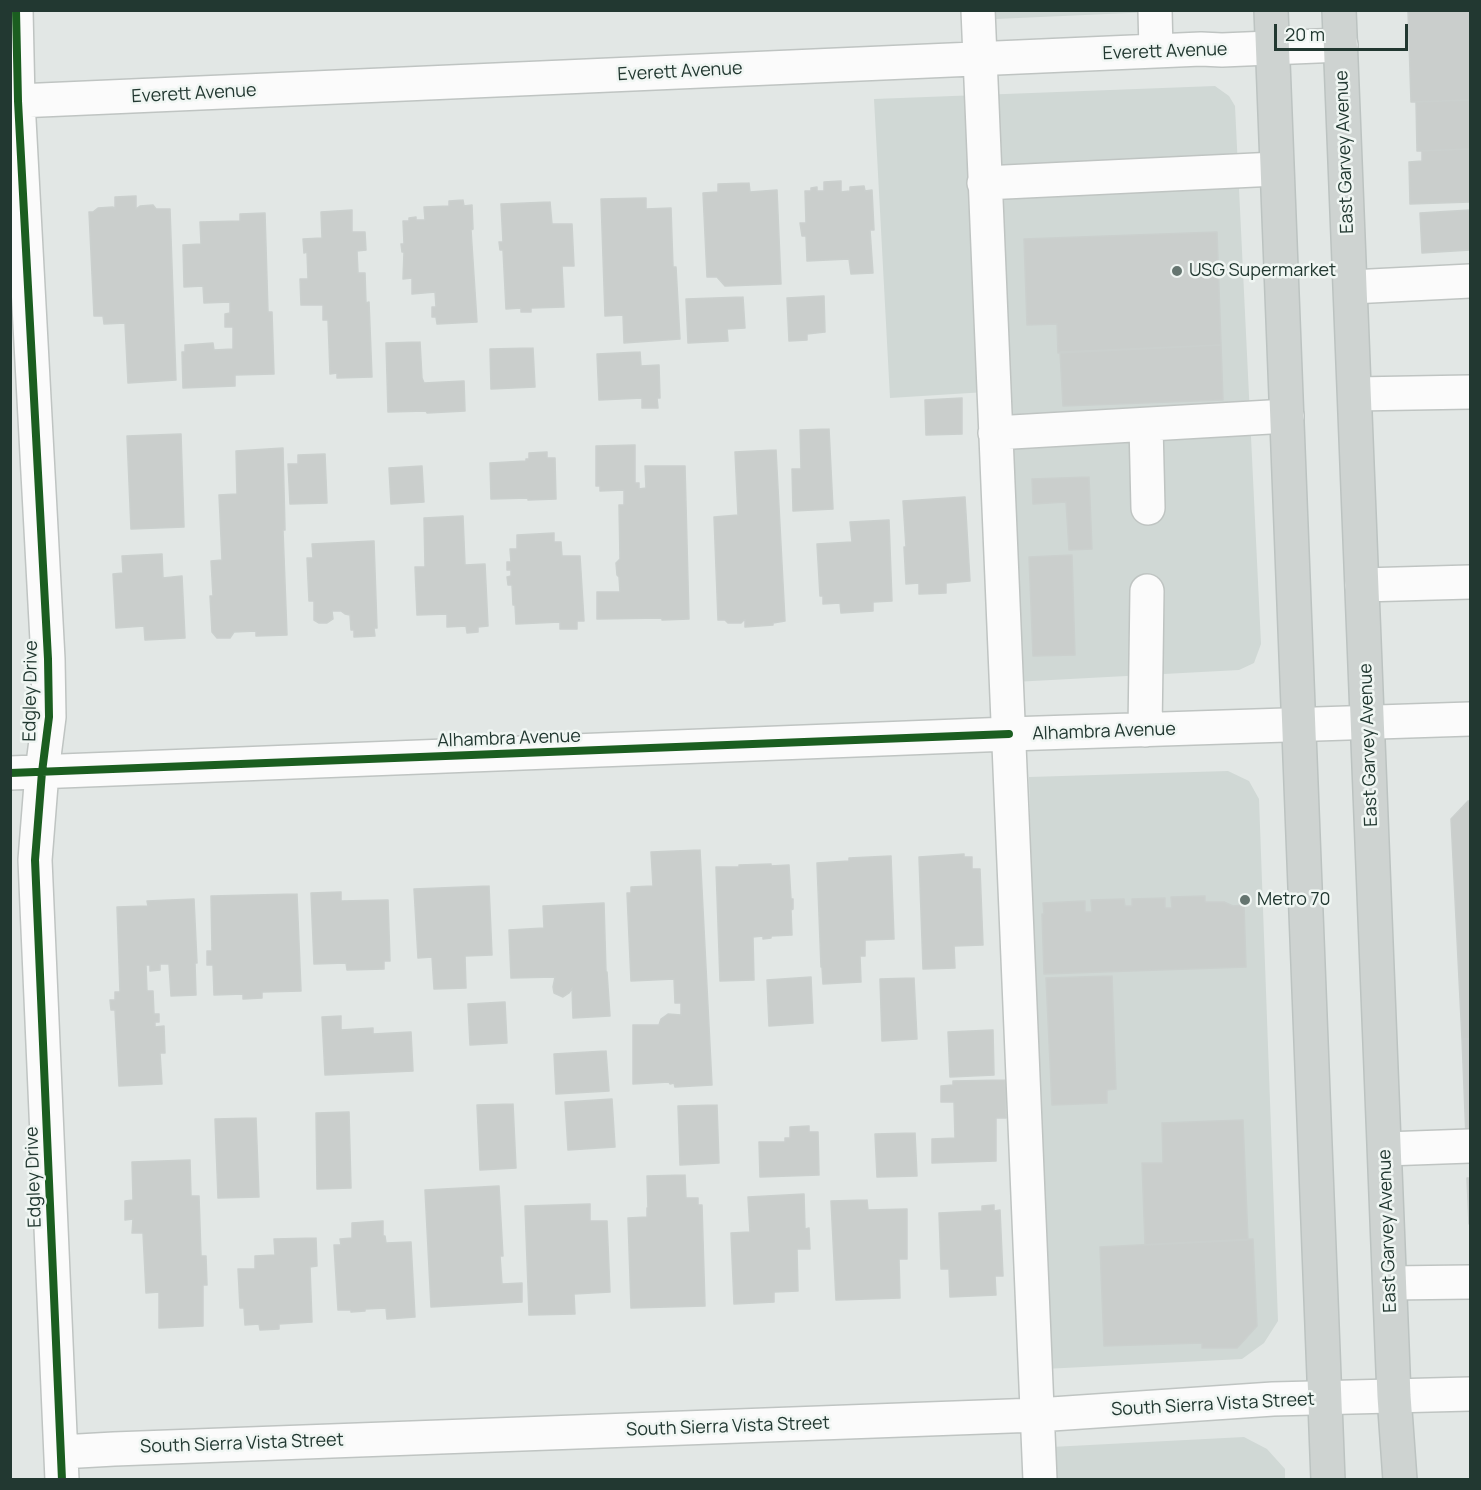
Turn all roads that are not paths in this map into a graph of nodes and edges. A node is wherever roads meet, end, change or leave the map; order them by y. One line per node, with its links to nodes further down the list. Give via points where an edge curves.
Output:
1 (16, 10): 10 (street, Edgley Drive)
2 (978, 10): 9 (street)
3 (1155, 10): 8 (street)
4 (1271, 10): 7 (main road)
5 (1339, 10): 6 (main road, East Garvey Avenue)
6 (1341, 45): 7 (street, Everett Avenue); 14 (main road, East Garvey Avenue)
7 (1272, 48): 8 (street, Everett Avenue); 11 (main road)
8 (1156, 51): 9 (street, Everett Avenue)
9 (979, 59): 10 (street, Everett Avenue); 12 (street)
10 (18, 101): 29 (street, Edgley Drive, via 49,717)
11 (1276, 169): 12 (street); 17 (main road)
12 (984, 183): 19 (street)
13 (1470, 281): 14 (street)
14 (1350, 286): 16 (main road, East Garvey Avenue)
15 (1470, 392): 16 (street)
16 (1355, 394): 22 (main road, East Garvey Avenue)
17 (1287, 416): 18 (street); 26 (main road)
18 (1146, 425): 19 (street); 20 (street)
19 (995, 433): 28 (street)
20 (1148, 508)
21 (1470, 582): 22 (street)
22 (1362, 585): 25 (main road, East Garvey Avenue)
23 (1147, 591): 27 (street)
24 (1470, 719): 25 (street, Alhambra Avenue)
25 (1368, 723): 26 (street, Alhambra Avenue); 31 (main road, East Garvey Avenue)
26 (1299, 725): 27 (street, Alhambra Avenue); 36 (main road)
27 (1145, 730): 28 (street, Alhambra Avenue)
28 (1009, 735): 29 (street, Alhambra Avenue); 37 (street)
29 (26, 773): 38 (street, Edgley Drive, via 35,860)
30 (1470, 1146): 31 (street)
31 (1385, 1149): 33 (main road, East Garvey Avenue)
32 (1470, 1282): 33 (street)
33 (1390, 1284): 35 (main road, East Garvey Avenue)
34 (1470, 1394): 35 (street, South Sierra Vista Street)
35 (1394, 1396): 36 (street, South Sierra Vista Street); 41 (main road, East Garvey Avenue)
36 (1325, 1399): 37 (street, South Sierra Vista Street); 40 (main road)
37 (1037, 1415): 38 (street, South Sierra Vista Street, via 150,1448); 39 (street)
38 (61, 1466)
39 (1040, 1479)
40 (1328, 1479)
41 (1400, 1479)

